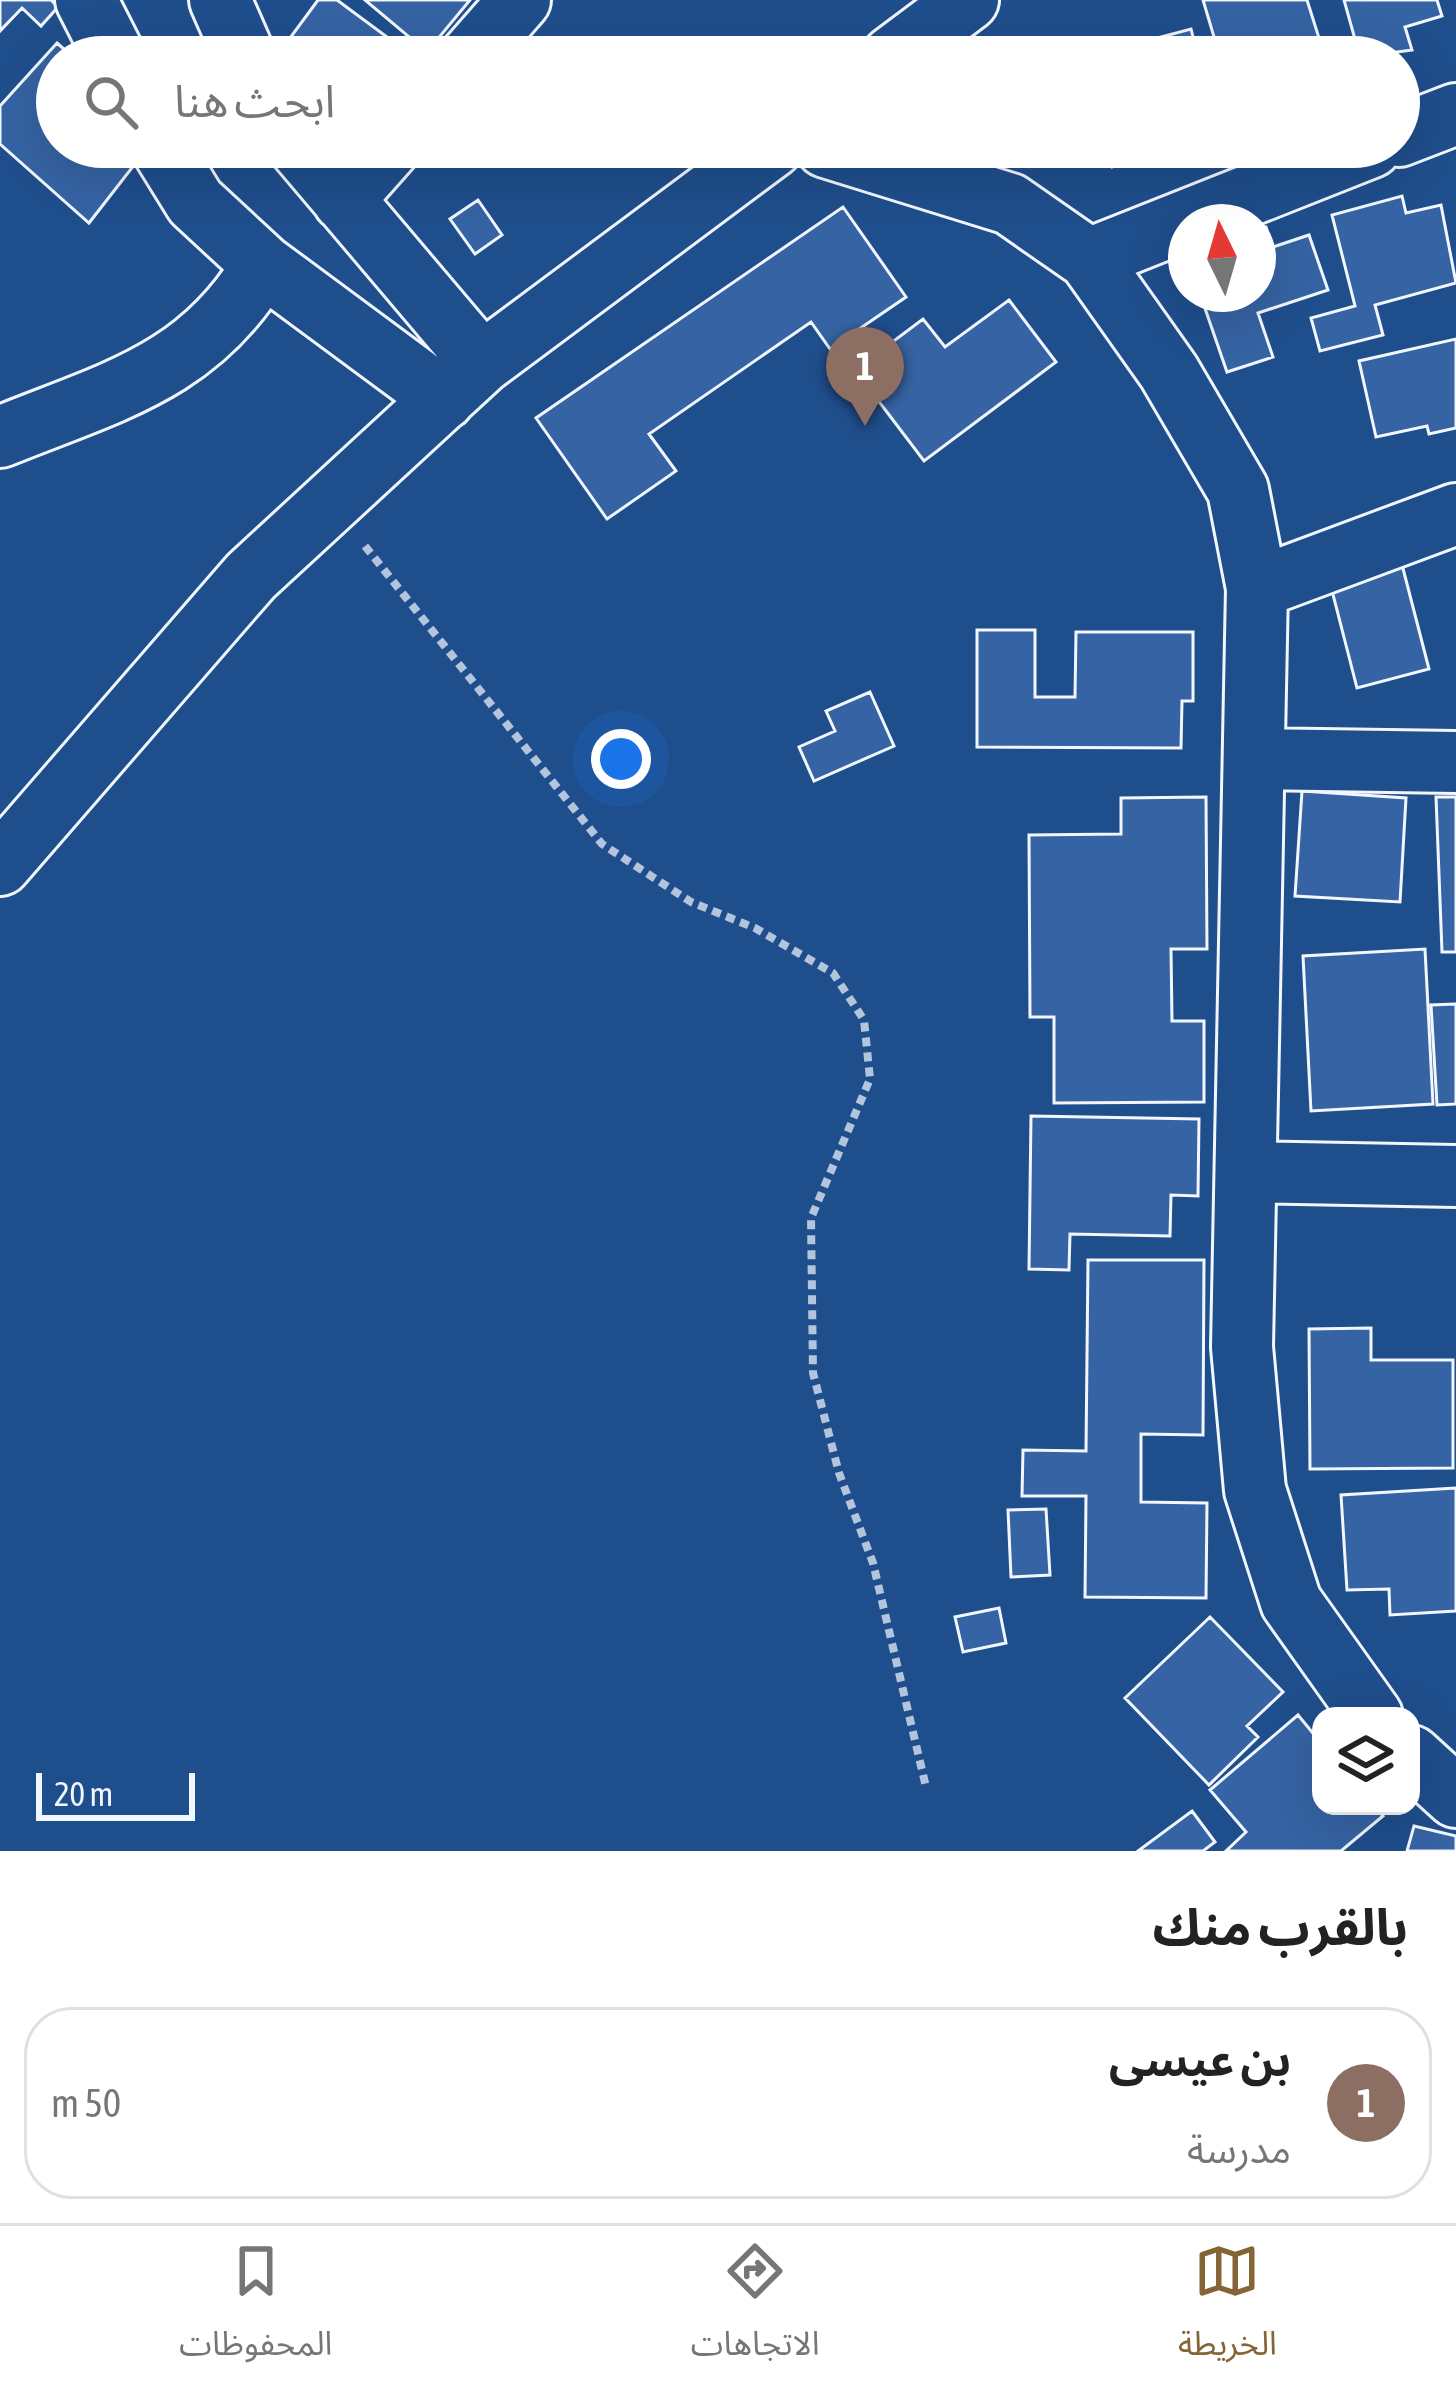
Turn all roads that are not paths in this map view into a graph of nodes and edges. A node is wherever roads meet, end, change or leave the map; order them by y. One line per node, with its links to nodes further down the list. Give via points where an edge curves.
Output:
1 (86, 0): 5 (street)
2 (220, 0): 6 (street)
3 (520, 0): 7 (street)
4 (968, 0): 8 (street)
5 (104, 36)
6 (236, 36)
7 (488, 36)
8 (920, 36)
9 (1456, 114): 10 (street)
10 (1420, 128)
11 (174, 168): 19 (street, via 195,202)
12 (316, 168): 17 (street)
13 (371, 168): 17 (street)
14 (744, 168): 20 (street)
15 (894, 168): 18 (street, via 1010,204)
16 (1318, 168): 18 (street)
17 (343, 200): 20 (street)
18 (1088, 259): 23 (street, via 1238,490)
19 (262, 265): 20 (street); 21 (street, via 237,309 172,367)
20 (463, 381): 26 (street, via 250,575)
21 (0, 437)
22 (1456, 514): 23 (street)
23 (1257, 588): 24 (street)
24 (1257, 759): 25 (street); 27 (street)
25 (1456, 762)
26 (0, 865)
27 (1246, 1172): 28 (street); 29 (street, via 1242,1347 1255,1490 1292,1602)
28 (1456, 1176)
29 (1366, 1707)
30 (1420, 1764): 31 (street)
31 (1456, 1797)

